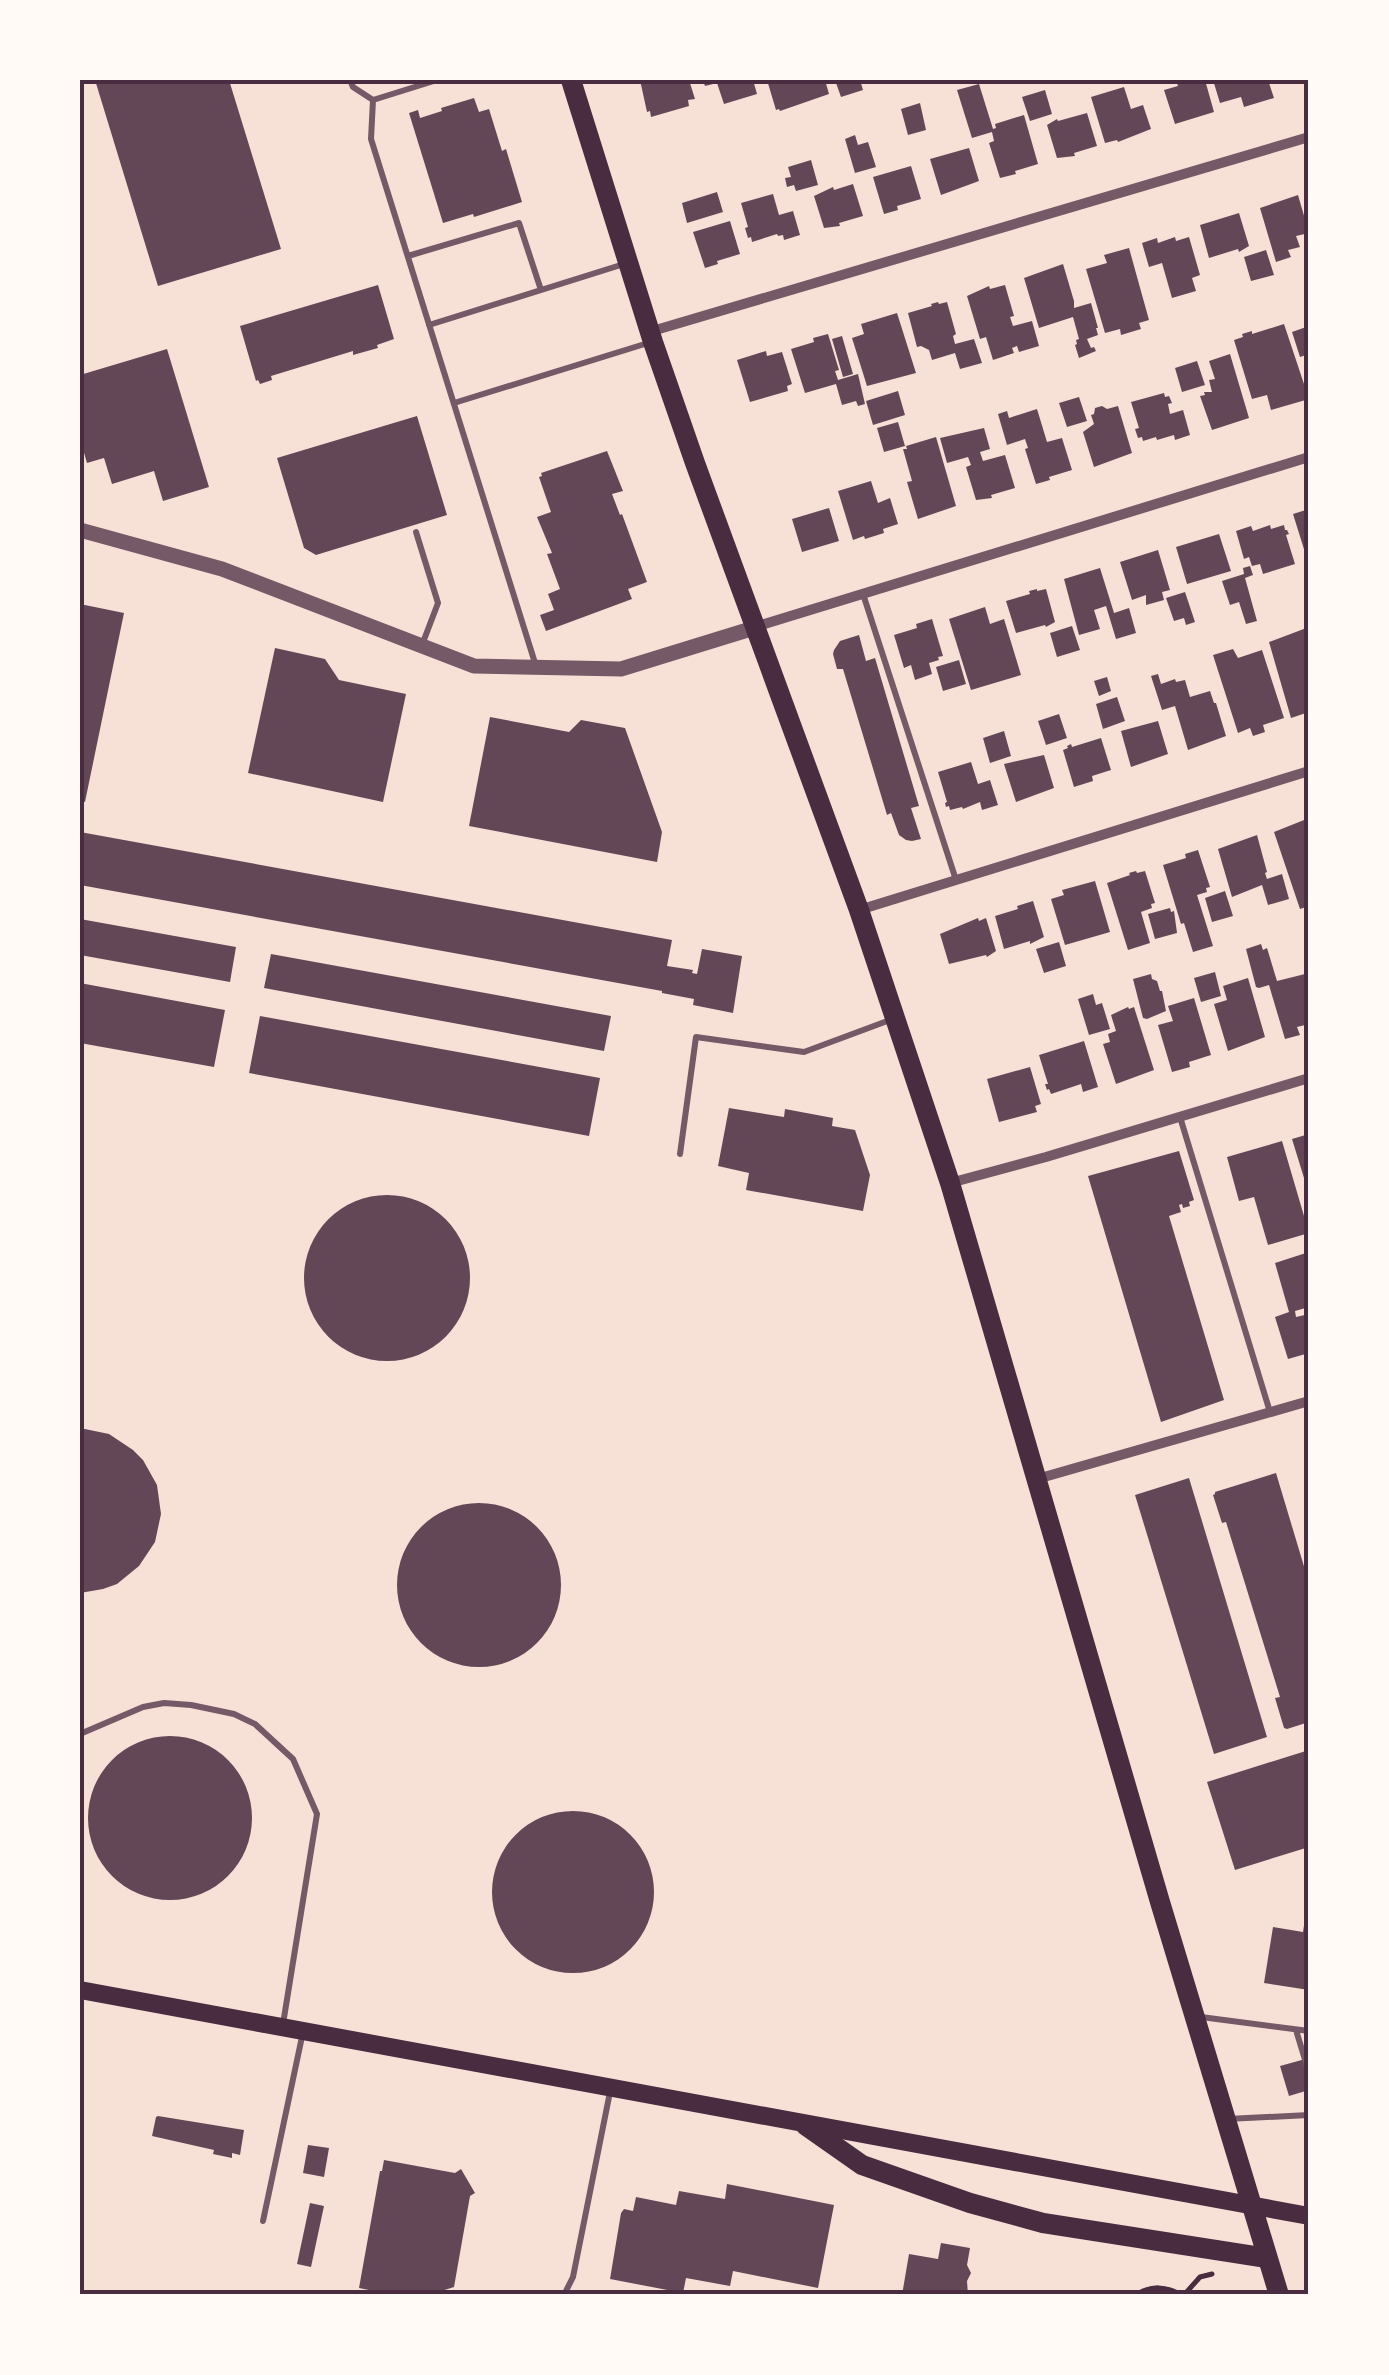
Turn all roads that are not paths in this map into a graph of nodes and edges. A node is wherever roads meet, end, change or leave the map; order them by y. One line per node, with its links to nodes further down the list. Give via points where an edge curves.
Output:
1 (350, 80): 4 (lane)
2 (437, 80): 4 (lane)
3 (571, 80): 7 (main road)
4 (374, 100): 6 (lane, via 371,139)
5 (1309, 138): 10 (street)
6 (408, 256): 8 (lane, via 519,223); 9 (lane)
7 (628, 263): 8 (lane); 10 (main road)
8 (541, 290): 9 (lane)
9 (429, 326): 11 (lane)
10 (651, 337): 11 (lane); 16 (main road)
11 (454, 404): 18 (lane)
12 (1309, 458): 15 (street)
13 (80, 530): 17 (street, via 222,569)
14 (416, 532): 17 (lane, via 438,603)
15 (864, 594): 16 (street); 20 (lane)
16 (754, 628): 18 (street, via 620,669); 21 (main road)
17 (421, 646): 18 (street, via 474,666)
18 (537, 668)
19 (1309, 771): 20 (street)
20 (956, 880): 21 (street)
21 (859, 910): 22 (main road)
22 (895, 1018): 25 (lane, via 804,1052 696,1037); 26 (main road)
23 (1309, 1078): 24 (street)
24 (1180, 1117): 26 (street); 28 (lane)
25 (680, 1154)
26 (950, 1183): 29 (main road)
27 (1309, 1401): 28 (street)
28 (1270, 1412): 29 (street)
29 (1037, 1479): 32 (main road)
30 (80, 1734): 33 (lane, via 143,1706 190,1705 256,1724 293,1759 317,1814)
31 (80, 1990): 33 (main road)
32 (1195, 2016): 34 (lane); 40 (main road)
33 (282, 2028): 35 (main road)
34 (1296, 2030): 36 (lane); 37 (lane)
35 (304, 2031): 38 (main road); 44 (lane)
36 (1309, 2032)
37 (1309, 2073)
38 (611, 2088): 41 (main road); 46 (lane, via 574,2277)
39 (1309, 2115): 40 (lane)
40 (1226, 2119): 42 (main road)
41 (806, 2125): 42 (main road); 45 (main road, via 862,2165 970,2203 1043,2223)
42 (1252, 2205): 43 (main road); 45 (main road)
43 (1309, 2216)
44 (263, 2221)
45 (1267, 2258): 47 (main road)
46 (564, 2295)
47 (1279, 2295)

